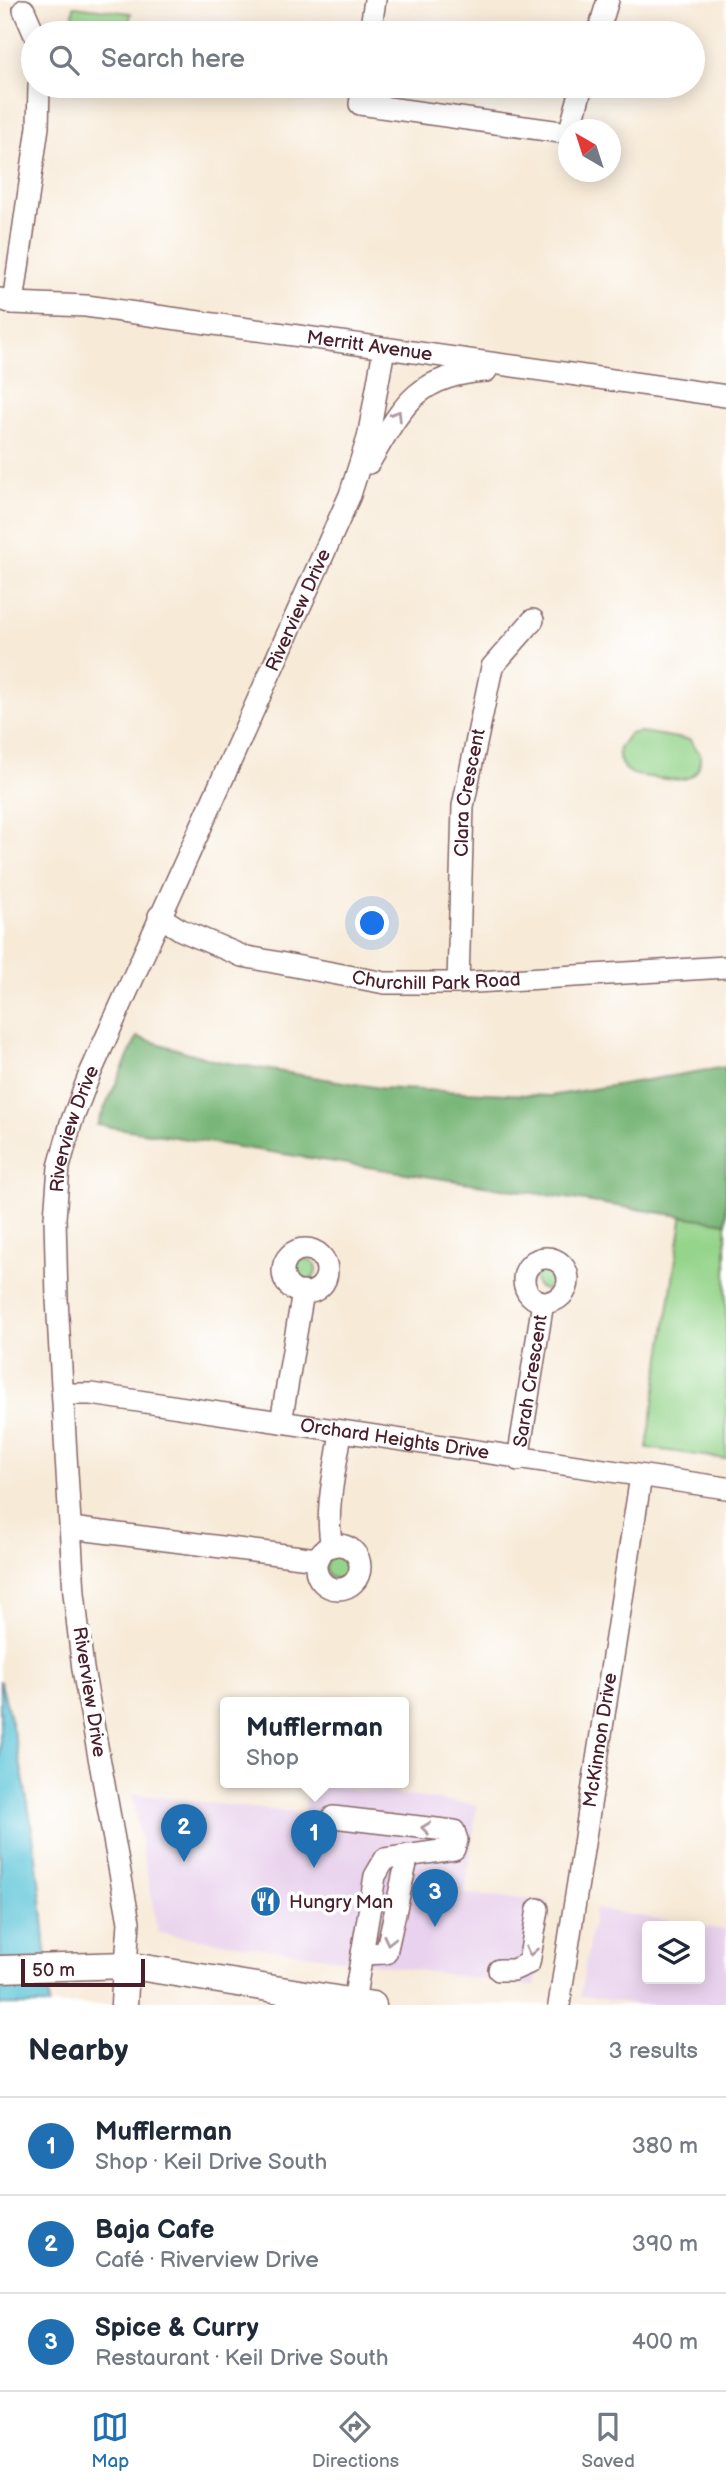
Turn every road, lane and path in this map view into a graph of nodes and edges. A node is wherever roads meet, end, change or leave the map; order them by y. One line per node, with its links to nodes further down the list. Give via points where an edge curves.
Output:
1 (375, 0): 5 (street)
2 (608, 0): 6 (street)
3 (24, 10): 4 (street)
4 (29, 21)
5 (372, 21)
6 (602, 21)
7 (39, 98): 12 (street, via 38,127)
8 (361, 98): 11 (street, via 360,104)
9 (579, 98): 10 (street)
10 (572, 119)
11 (558, 130)
12 (4, 304): 13 (street, Merritt Avenue, via 86,306)
13 (384, 349): 14 (street, Merritt Avenue); 16 (street, Riverview Drive, via 368,438)
14 (520, 367): 15 (street, Merritt Avenue); 16 (street, one-way to 14, via 398,412 421,389 453,374)
15 (726, 396)
16 (350, 495): 18 (street, Riverview Drive)
17 (533, 620): 20 (street, Clara Crescent, via 492,667 463,806)
18 (159, 916): 20 (street, Churchill Park Road, via 186,932 265,962 385,983); 23 (street, Riverview Drive, via 89,1076 60,1167 55,1235)
19 (726, 967): 20 (street, Churchill Park Road)
20 (458, 983)
21 (303, 1292): 24 (street)
22 (543, 1302): 26 (street, Sarah Crescent)
23 (64, 1394): 24 (street, Orchard Heights Drive); 29 (street, Riverview Drive)
24 (281, 1422): 25 (street, Orchard Heights Drive)
25 (341, 1432): 26 (street, Orchard Heights Drive); 29 (street, via 325,1553)
26 (518, 1460): 27 (street, Orchard Heights Drive)
27 (640, 1476): 28 (street, Orchard Heights Drive); 37 (street, McKinnon Drive)
28 (726, 1488)
29 (71, 1528): 32 (street, Riverview Drive, via 83,1669 129,1922)
30 (333, 1817): 35 (street, one-way to 30, via 362,1954 375,1876 385,1859 438,1854 454,1849 457,1840 454,1831)
31 (538, 1909): 34 (street, one-way to 34, via 529,1963)
32 (126, 1965): 33 (main road); 35 (main road); 36 (main road)
33 (0, 1969)
34 (499, 1970)
35 (364, 2003)
36 (124, 2005)
37 (559, 2005)

